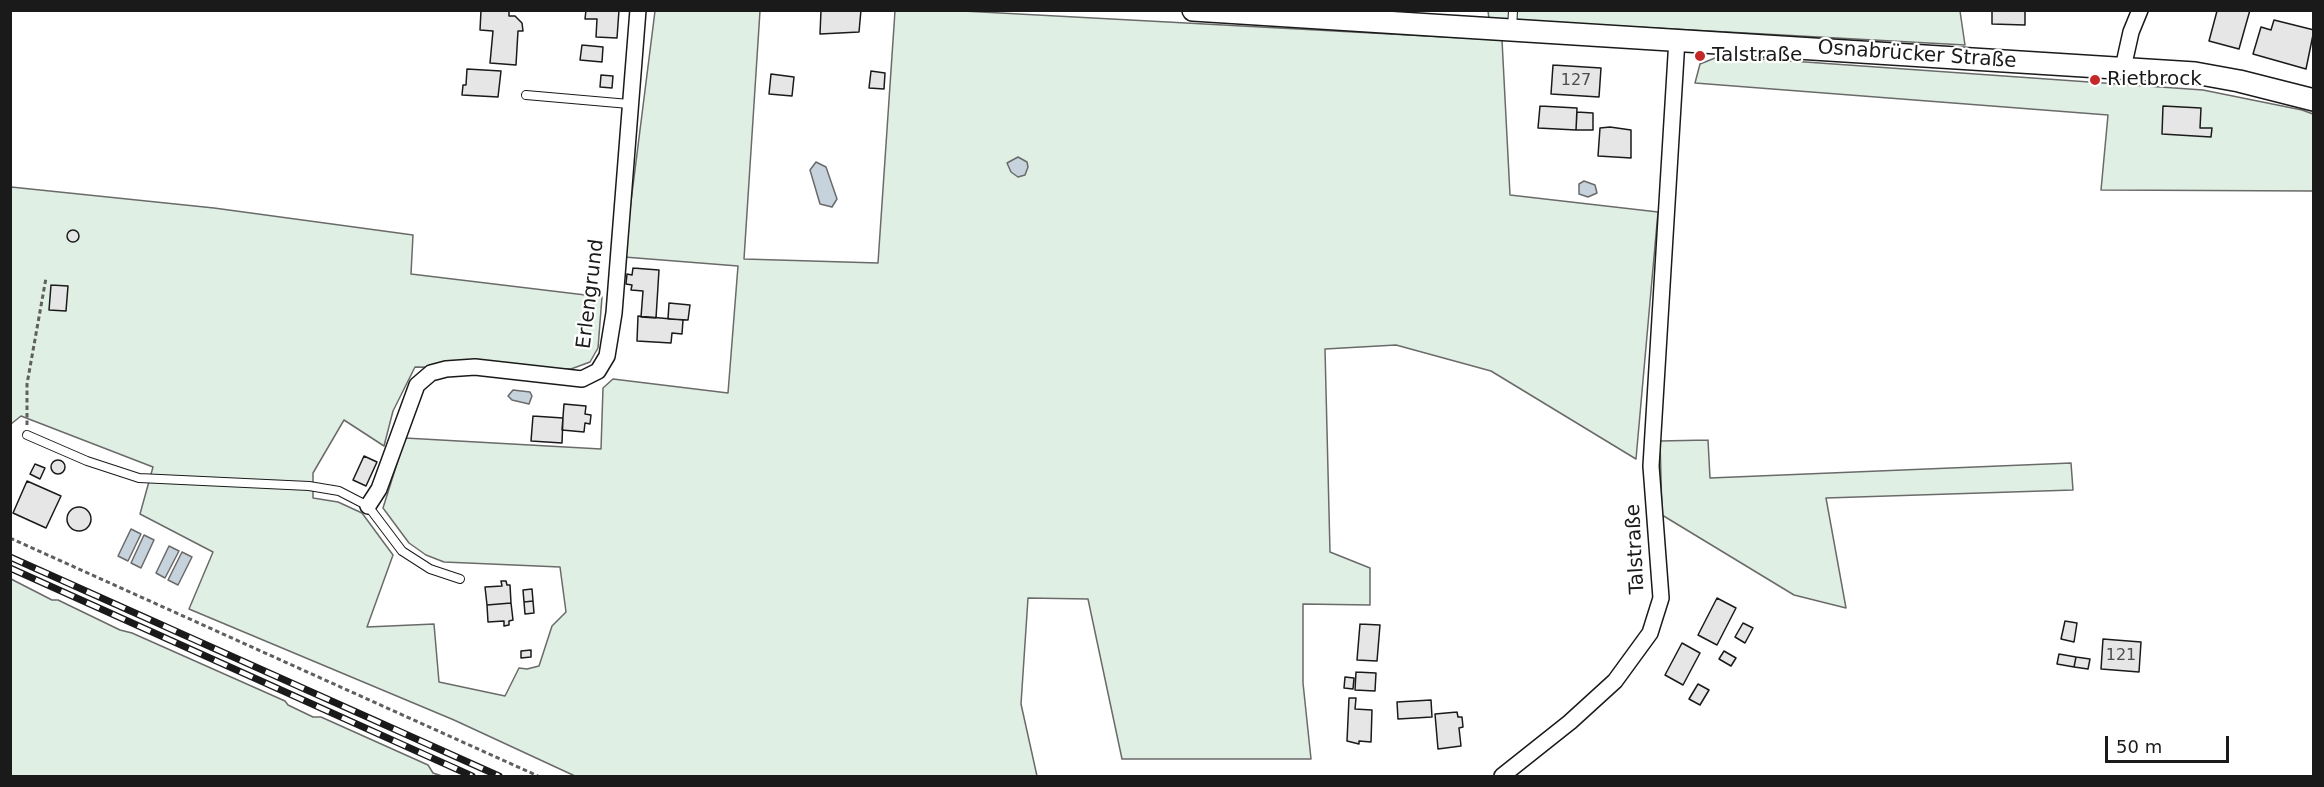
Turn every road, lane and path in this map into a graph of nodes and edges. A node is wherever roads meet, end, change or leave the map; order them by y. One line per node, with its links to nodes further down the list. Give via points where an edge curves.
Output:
1 (638, 10): 9 (street, Erlengrund)
2 (1193, 10): 4 (main road, Osnabrücker Straße)
3 (2140, 10): 6 (street)
4 (1512, 20): 5 (main road, Osnabrücker Straße)
5 (1677, 39): 6 (main road, Osnabrücker Straße); 16 (street, Talstraße, via 1651,466 1661,598 1650,633 1615,681)
6 (2123, 68): 8 (main road, Osnabrücker Straße, via 2195,73)
7 (526, 95): 9 (lane)
8 (2313, 100)
9 (629, 104): 12 (street, Erlengrund, via 614,313 607,356 598,370 582,379 475,367 431,373 417,385 379,489)
10 (46, 278): 11 (path, via 27,384)
11 (27, 435): 12 (lane, via 139,478 309,486 339,491)
12 (368, 506): 14 (lane, via 402,551 430,569)
13 (10, 538): 15 (path)
14 (460, 579)
15 (538, 777)
16 (1502, 777)

